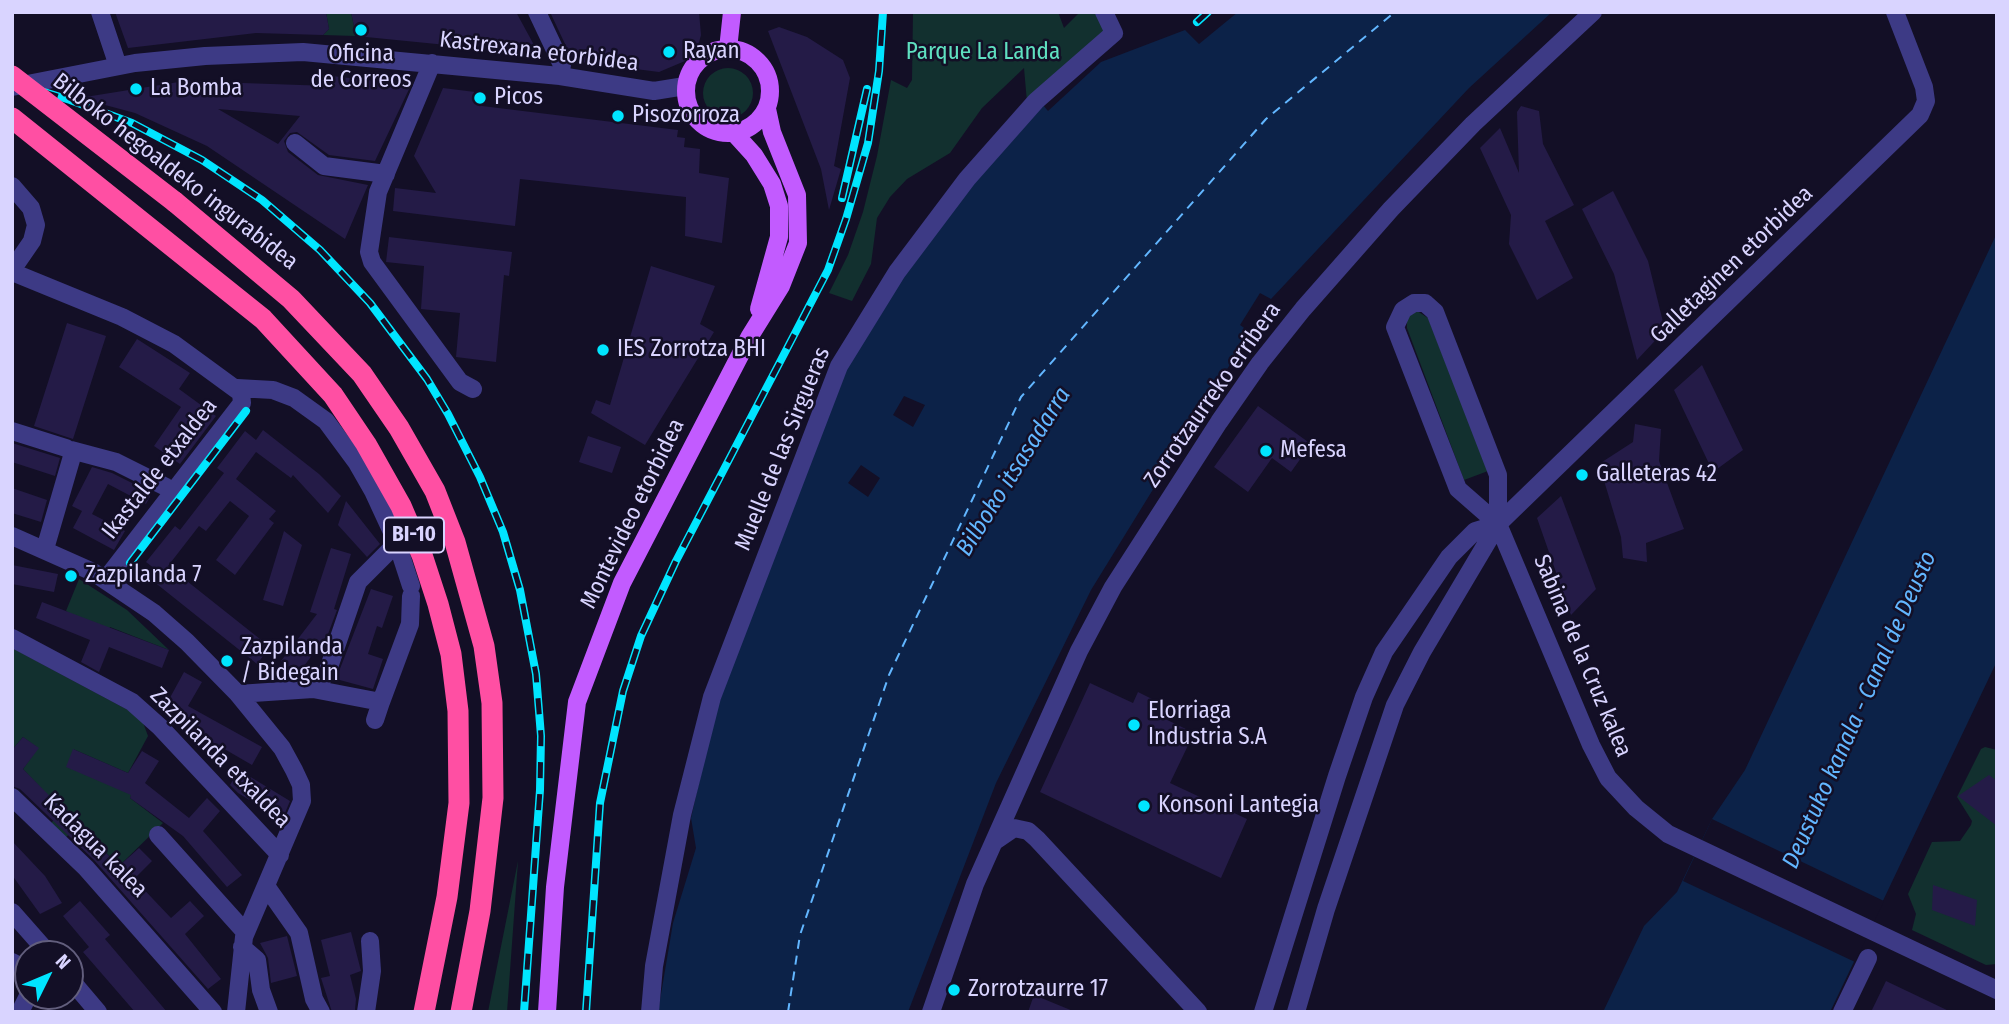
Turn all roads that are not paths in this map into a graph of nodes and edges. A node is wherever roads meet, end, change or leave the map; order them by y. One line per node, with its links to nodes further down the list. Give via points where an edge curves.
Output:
1 (100, 12): 9 (street)
2 (537, 12): 11 (street, via 562,65)
3 (1104, 12): 60 (street, Muelle de las Sirgueras, via 1114,33 1036,101 967,179 897,272 839,366 712,697 682,815)
4 (1593, 12): 38 (street, Zorrotzaurreko erribera, via 1473,124 1391,209 1260,363 1112,587)
5 (1895, 12): 27 (street, Galletaginen etorbidea, via 1924,87 1926,102 1920,115)
6 (732, 13): 7 (main road)
7 (728, 49): 12 (main road, via 705,55 695,64); 14 (main road, via 754,58 764,68 770,95)
8 (432, 63): 9 (street, Kastrexana etorbidea, via 303,52); 11 (street, Kastrexana etorbidea); 18 (street)
9 (118, 66): 13 (street, Kastrexana etorbidea)
10 (12, 76): 58 (highway, Bilboko hegoaldeko ingurabidea / BI-10, bridge, via 291,299 362,374 429,481 456,541 484,646 492,703 493,798 480,911)
11 (560, 76): 12 (street, Kastrexana etorbidea, via 654,91)
12 (685, 86): 16 (main road, via 686,99 699,122 709,130)
13 (12, 87)
14 (767, 109): 16 (main road, via 759,120); 21 (main road, Montevideo etorbidea, via 797,195 798,243 781,286)
15 (12, 118): 57 (highway, BI-10, via 263,319 333,395 401,506 422,555 451,654 458,711 459,803)
16 (734, 133): 21 (main road, Montevideo etorbidea, via 772,184 779,206 776,250)
17 (295, 144): 18 (street, via 324,166)
18 (386, 174): 23 (street, via 371,226 372,262 460,382)
19 (12, 186): 20 (street, via 31,208 36,225 32,241)
20 (12, 271): 22 (street, Ikastalde etxaldea, via 164,338)
21 (750, 336): 59 (main road, Montevideo etorbidea, via 622,583 577,702 555,887)
22 (237, 388): 29 (street, via 273,390 295,398 326,421 357,463); 31 (street, Ikastalde etxaldea, via 242,403)
23 (473, 389)
24 (12, 431): 25 (street)
25 (71, 450): 26 (street, via 116,462); 30 (street)
26 (166, 487)
27 (1498, 524): 27 (street, Sabina de la Cruz kalea, via 1498,475 1435,312 1425,303 1414,303 1403,310 1395,327 1458,489); 49 (street, Sabina de la Cruz kalea, via 1591,746 1608,778 1636,808 1668,834); 63 (street, Galletaginen etorbidea, via 1475,531 1449,557 1384,652 1336,776); 64 (street, Galletaginen etorbidea, via 1395,705)
28 (12, 536): 30 (street)
29 (397, 543): 33 (street, via 358,582 327,673); 35 (street, via 410,624)
30 (45, 549): 31 (street)
31 (106, 579): 34 (street, via 179,635)
32 (12, 638): 42 (street, Zazpilanda etxaldea, via 132,702)
33 (313, 689): 34 (street); 35 (street)
34 (238, 694): 42 (street, via 282,748 301,785 302,801)
35 (380, 702): 36 (street)
36 (375, 720)
37 (12, 797): 52 (street, Kadagua kalea, via 143,930)
38 (1010, 802): 39 (street); 41 (street, Zorrotzaurreko erribera)
39 (1021, 829): 41 (street, via 1007,831); 62 (street, via 1037,839)
40 (158, 835): 46 (street)
41 (993, 844): 61 (street, Zorrotzaurreko erribera)
42 (280, 855): 43 (street)
43 (266, 886): 46 (street); 55 (street, via 299,933)
44 (12, 912): 45 (street)
45 (37, 940)
46 (243, 940): 53 (street); 54 (street, via 257,960)
47 (370, 941): 56 (street, via 372,971)
48 (1868, 958): 65 (street)
49 (1997, 990)
50 (84, 996): 51 (street)
51 (98, 1012)
52 (213, 1012)
53 (236, 1012)
54 (269, 1012)
55 (321, 1012)
56 (366, 1012)
57 (425, 1012)
58 (461, 1012)
59 (547, 1012)
60 (650, 1012)
61 (931, 1012)
62 (1198, 1012)
63 (1263, 1012)
64 (1296, 1012)
65 (1842, 1012)

